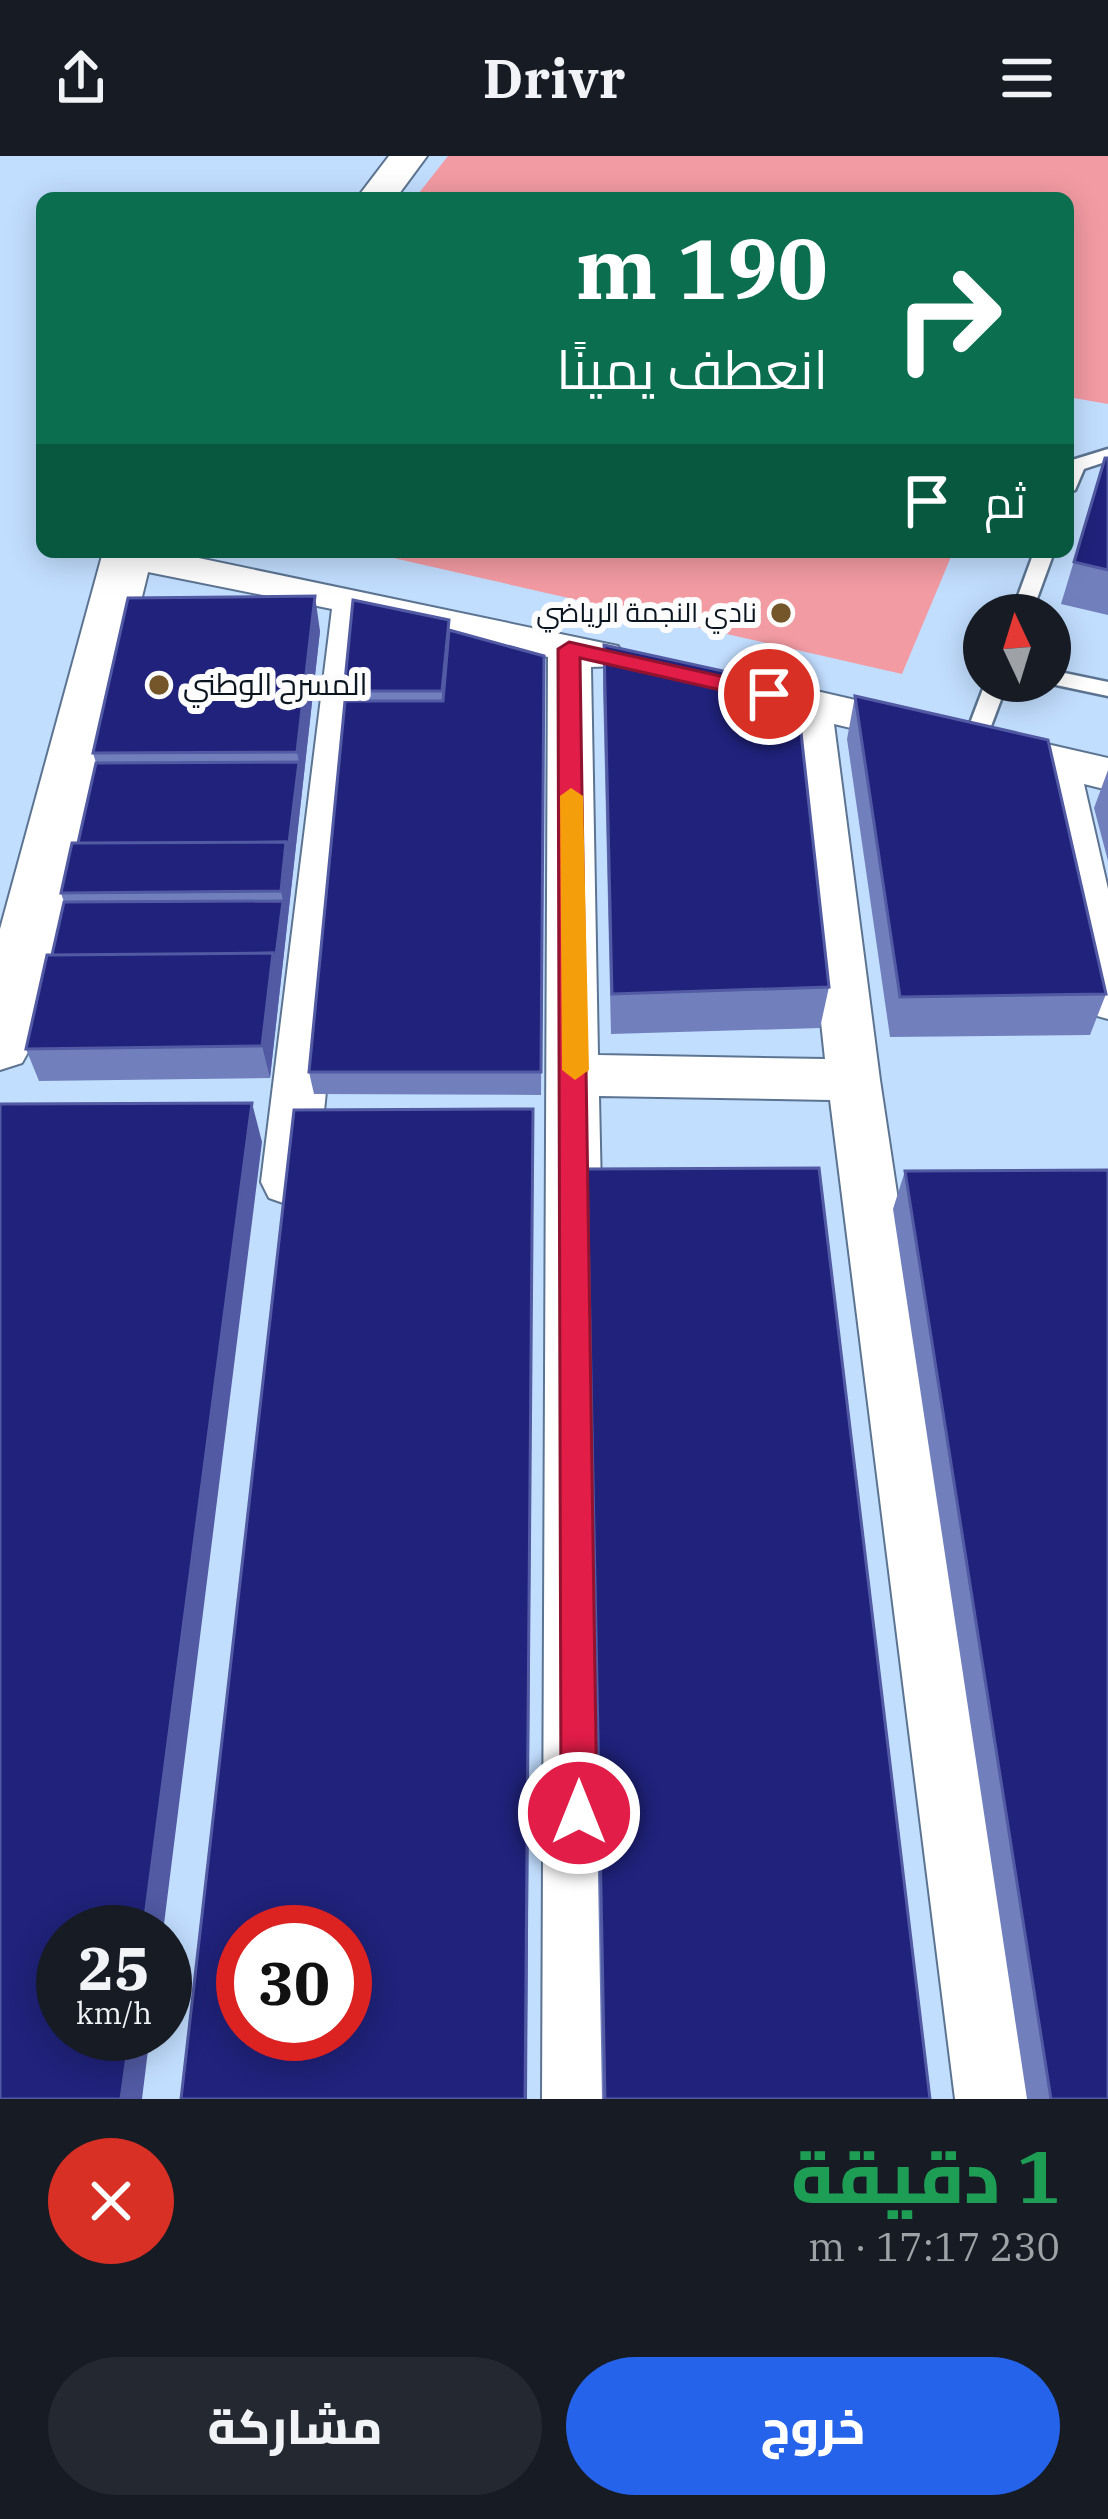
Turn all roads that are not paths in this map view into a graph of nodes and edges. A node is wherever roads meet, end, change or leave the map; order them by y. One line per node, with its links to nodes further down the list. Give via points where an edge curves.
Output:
1 (408, 156): 2 (street)
2 (381, 192)
3 (1108, 454): 4 (lane)
4 (1074, 470)
5 (126, 558): 21 (street)
6 (147, 558): 9 (street)
7 (1042, 558): 8 (lane)
8 (1029, 594)
9 (354, 600): 10 (street); 26 (street)
10 (569, 649): 11 (street); 23 (street)
11 (634, 664)
12 (1071, 681): 14 (lane)
13 (744, 688): 16 (street)
14 (1108, 689)
15 (989, 702): 17 (lane)
16 (809, 703): 17 (street); 22 (street)
17 (974, 742): 18 (street)
18 (1056, 761): 19 (street); 20 (street)
19 (1108, 774)
20 (1108, 1000)
21 (0, 1045)
22 (854, 1080): 23 (street); 24 (street)
23 (560, 1114): 27 (street)
24 (871, 1197): 25 (street); 28 (street)
25 (931, 1197)
26 (284, 1225)
27 (581, 2099)
28 (994, 2099)

